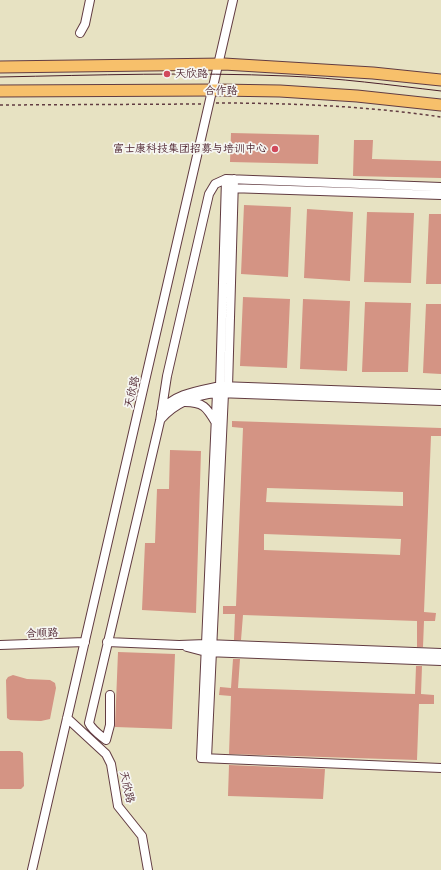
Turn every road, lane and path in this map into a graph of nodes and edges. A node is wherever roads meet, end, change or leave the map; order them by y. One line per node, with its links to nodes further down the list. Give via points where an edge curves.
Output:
1 (90, 0): 3 (street, via 85,24)
2 (233, 0): 4 (street, 天欣路)
3 (80, 33)
4 (218, 64): 5 (main road); 6 (main road, via 358,72); 7 (street, 天欣路)
5 (0, 67)
6 (441, 80)
7 (212, 90): 8 (main road, 合作路); 9 (street, 天欣路); 11 (main road, 合作路, via 357,96)
8 (0, 91)
9 (209, 104): 10 (path); 12 (path, via 312,105); 22 (street, 天欣路)
10 (0, 105)
11 (441, 105)
12 (441, 117)
13 (230, 183): 14 (street); 15 (street); 16 (street); 20 (street, via 215,184 209,194 167,376)
14 (441, 187)
15 (441, 195)
16 (222, 390): 17 (street); 18 (street); 19 (street); 20 (street, via 196,391 172,401 162,411); 21 (street); 25 (street)
17 (441, 394)
18 (441, 401)
19 (183, 402): 20 (street, via 166,413); 21 (street, via 200,404 206,408)
20 (160, 421): 23 (street)
21 (216, 423): 25 (street)
22 (85, 642): 24 (street, 合顺路); 29 (street, 天欣路)
23 (107, 642): 25 (street); 28 (street, via 89,723 106,740 110,725)
24 (0, 645)
25 (209, 648): 26 (street); 27 (street); 30 (street, via 204,758)
26 (441, 653)
27 (441, 661)
28 (110, 695)
29 (67, 718): 31 (street, 天欣路); 32 (street, 天欣路, via 106,754 111,764 118,806 142,836)
30 (441, 768)
31 (32, 870)
32 (148, 870)

